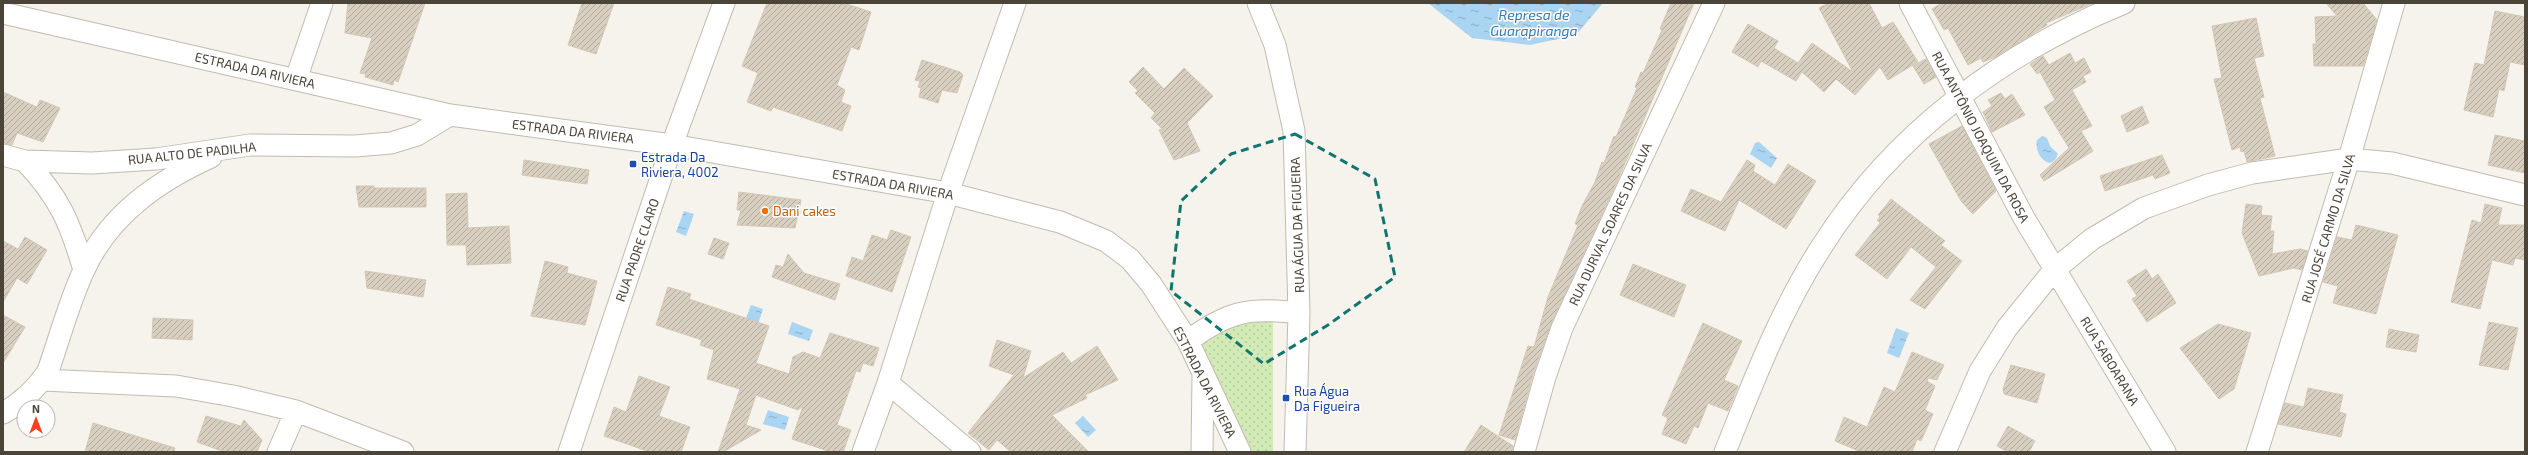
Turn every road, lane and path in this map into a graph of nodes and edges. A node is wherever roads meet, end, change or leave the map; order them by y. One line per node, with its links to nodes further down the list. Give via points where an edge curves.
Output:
1 (322, 3): 10 (street)
2 (724, 3): 13 (street, RUA PADRE CLARO)
3 (1015, 3): 18 (street)
4 (1258, 3): 22 (street, RUA ÁGUA DA FIGUEIRA, via 1275,45 1294,130)
5 (1714, 3): 37 (street, RUA DURVAL SOARES DA SILVA, via 1562,328)
6 (1910, 3): 11 (street, RUA ANTÔNIO JOAQUIM DA ROSA)
7 (2124, 3): 11 (street, via 2039,44)
8 (2394, 3): 16 (street, RUA JOSÉ CARMO DA SILVA)
9 (3, 13): 10 (street, ESTRADA DA RIVIERA)
10 (296, 80): 12 (street, ESTRADA DA RIVIERA)
11 (1958, 96): 21 (street, RUA ANTÔNIO JOAQUIM DA ROSA); 38 (street, via 1891,158 1852,202 1822,246 1763,358)
12 (450, 115): 13 (street, ESTRADA DA RIVIERA); 14 (street, RUA ALTO DE PADILHA, via 418,135 390,143 355,146)
13 (672, 144): 18 (street, ESTRADA DA RIVIERA); 31 (street, RUA PADRE CLARO)
14 (250, 145): 17 (street, RUA ALTO DE PADILHA, via 99,163); 20 (street, via 190,166 158,184 133,203 96,249)
15 (3, 155): 17 (street, RUA ALTO DE PADILHA)
16 (2349, 159): 19 (street, via 2392,163); 21 (street, via 2252,174 2208,184 2144,208 2092,239); 41 (street, RUA JOSÉ CARMO DA SILVA)
17 (25, 161): 20 (street, via 47,184 66,215)
18 (948, 193): 23 (street, ESTRADA DA RIVIERA, via 1060,222 1106,242 1130,259 1151,284); 26 (street)
19 (2525, 195)
20 (84, 270): 25 (street, via 48,371)
21 (2054, 270): 39 (street, via 2007,328 1980,371); 40 (street, RUA SABOARANA)
22 (1299, 313): 23 (street, via 1269,309 1238,313 1210,324); 36 (street, RUA ÁGUA DA FIGUEIRA)
23 (1188, 341): 24 (street, ESTRADA DA RIVIERA)
24 (1203, 372): 34 (street); 35 (street, ESTRADA DA RIVIERA)
25 (42, 380): 27 (street, via 176,386); 28 (street, via 11,409)
26 (888, 383): 32 (street); 33 (street)
27 (296, 411): 29 (street); 30 (street)
28 (3, 413)
29 (278, 452)
30 (402, 452)
31 (569, 452)
32 (863, 452)
33 (970, 452)
34 (1202, 452)
35 (1240, 452)
36 (1295, 452)
37 (1524, 452)
38 (1725, 452)
39 (1945, 452)
40 (2165, 452)
41 (2257, 452)

